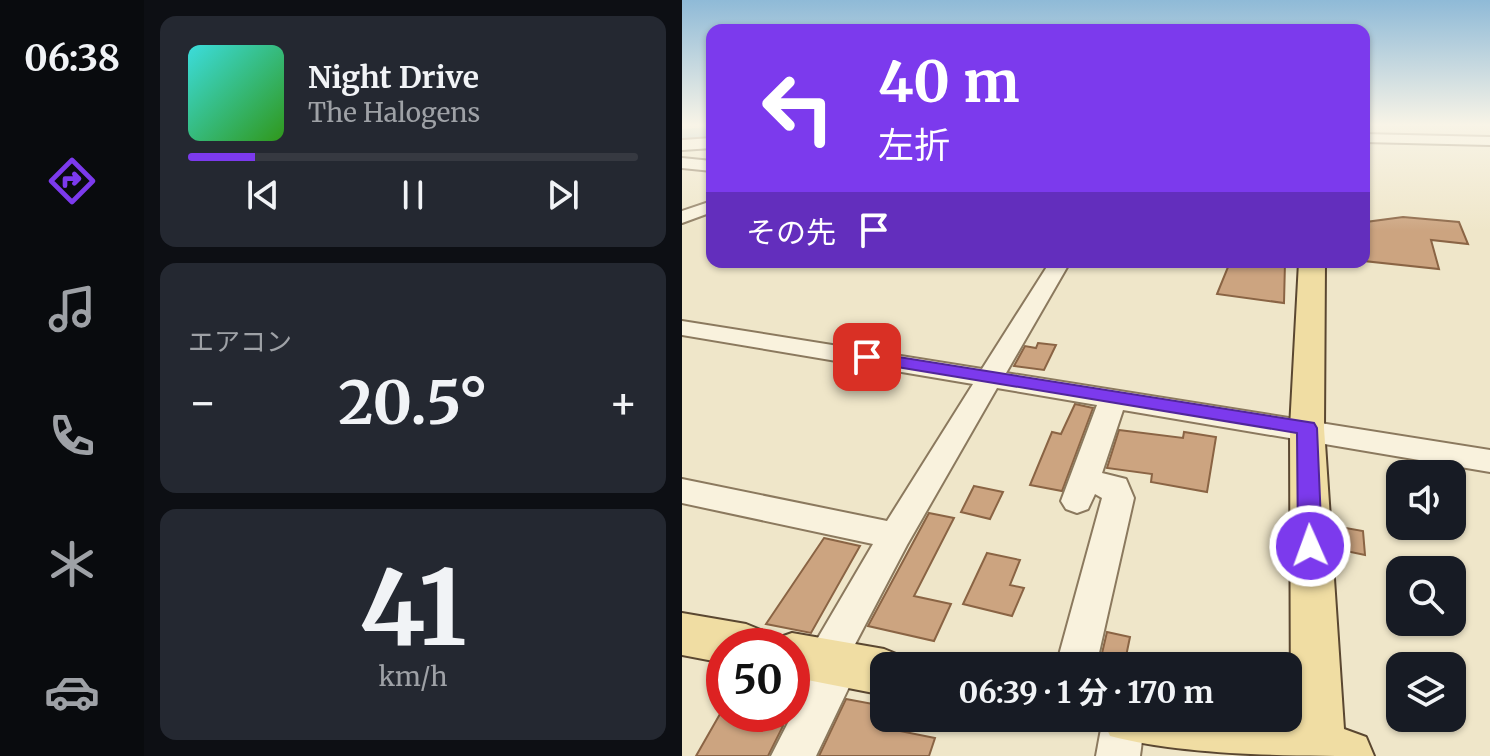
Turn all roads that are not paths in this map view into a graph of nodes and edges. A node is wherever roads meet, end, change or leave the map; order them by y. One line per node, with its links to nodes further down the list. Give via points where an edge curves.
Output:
1 (682, 163): 2 (street)
2 (706, 165)
3 (706, 208): 4 (street)
4 (682, 217)
5 (1056, 268): 8 (street)
6 (1312, 268): 10 (main road)
7 (682, 328): 8 (street)
8 (990, 377): 9 (street); 13 (street)
9 (1114, 397): 10 (street); 16 (street, via 1081,491 1115,487 1118,498)
10 (1307, 428): 11 (street); 20 (main road, via 1314,692)
11 (1490, 461)
12 (682, 491): 13 (street)
13 (895, 536): 17 (street)
14 (682, 634): 15 (main road)
15 (706, 638)
16 (1080, 652)
17 (835, 663): 21 (street)
18 (1123, 732): 22 (street)
19 (1205, 732): 20 (main road)
20 (1329, 754)
21 (793, 756)
22 (1118, 756)

